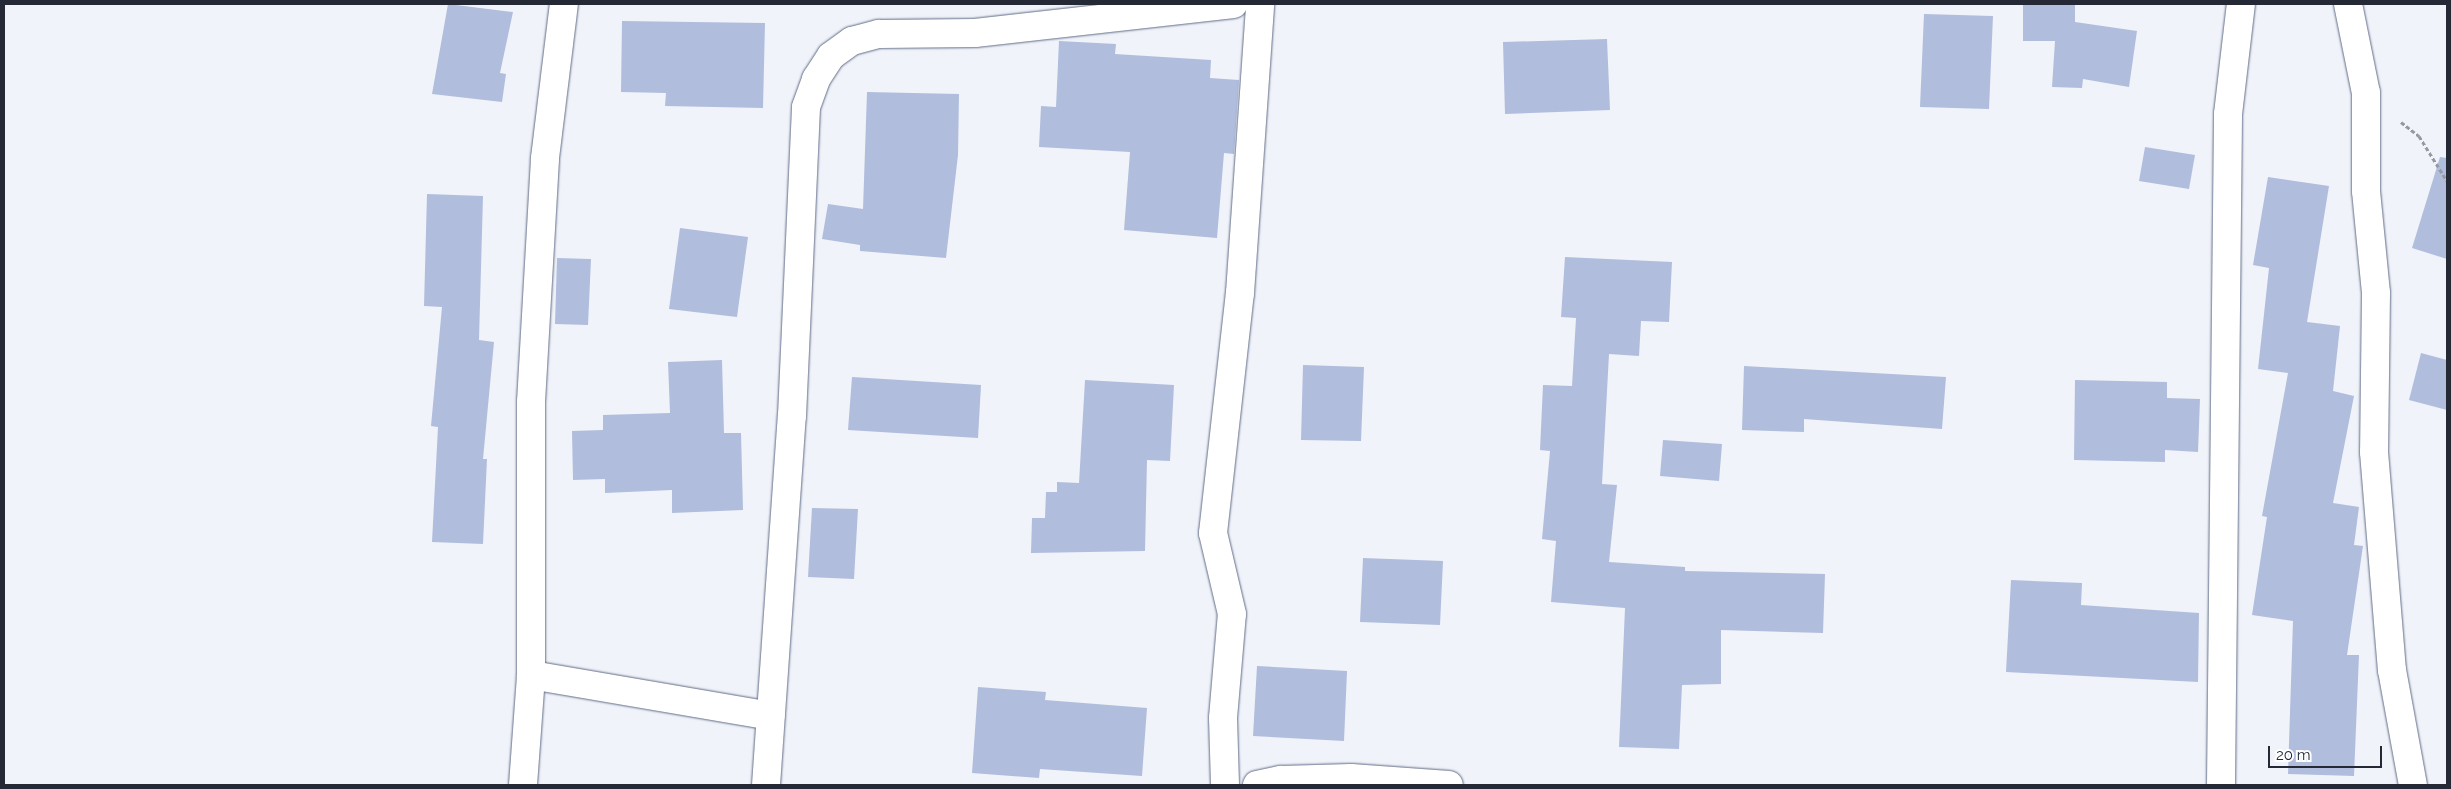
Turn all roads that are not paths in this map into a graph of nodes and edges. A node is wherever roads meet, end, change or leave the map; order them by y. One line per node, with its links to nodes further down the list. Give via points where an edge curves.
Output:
1 (564, 4): 6 (street, via 545,158 531,402)
2 (1233, 4): 7 (street, via 975,33 879,34 852,41 831,56 806,107)
3 (1260, 4): 10 (street, via 1240,293 1214,533 1232,614 1223,718)
4 (2241, 4): 13 (street, via 2228,114)
5 (2348, 4): 14 (street, via 2366,93 2366,191 2376,292 2374,452 2392,670)
6 (531, 675): 7 (street); 8 (street)
7 (771, 716): 9 (street)
8 (522, 785)
9 (766, 785)
10 (1225, 785)
11 (1257, 785): 12 (street, via 1281,780 1351,778)
12 (1449, 785)
13 (2221, 785)
14 (2413, 785)

